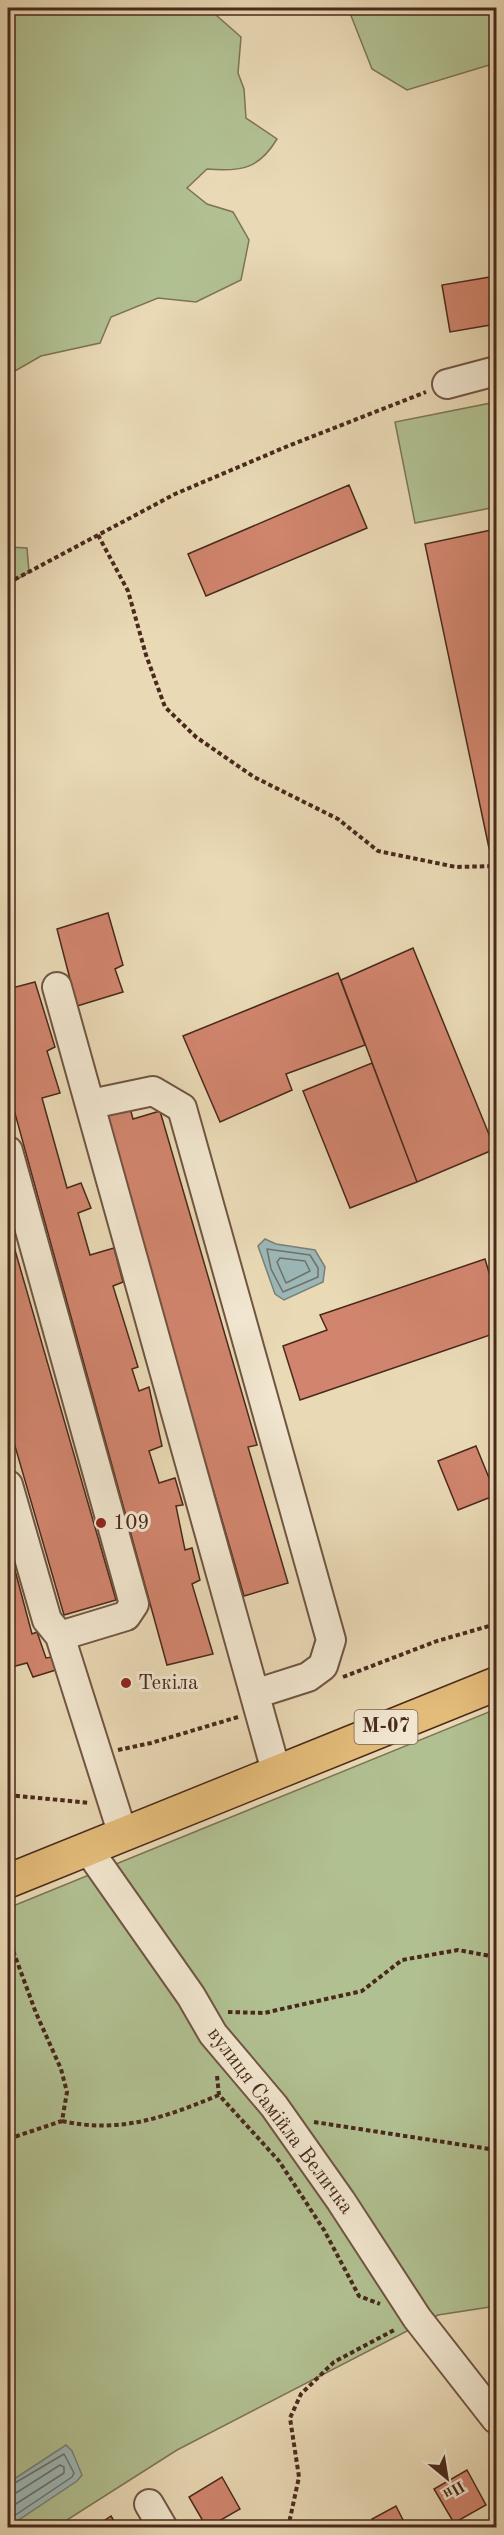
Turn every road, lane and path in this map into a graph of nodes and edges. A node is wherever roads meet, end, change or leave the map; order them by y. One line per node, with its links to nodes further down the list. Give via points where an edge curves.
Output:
1 (496, 371): 2 (street)
2 (447, 384): 3 (path, via 174,494)
3 (98, 535): 4 (path); 5 (path, via 128,591 165,707 196,737 254,777 338,819 378,851 456,867)
4 (8, 583)
5 (496, 866)
6 (57, 987): 7 (street)
7 (91, 1104): 12 (street); 12 (street, via 153,1091 182,1108 331,1640 323,1666 308,1677)
8 (8, 1151): 10 (street, via 134,1604 126,1616)
9 (8, 1485): 10 (street, via 47,1620)
10 (60, 1636): 15 (street)
11 (496, 1684): 13 (highway, М-07)
12 (255, 1694): 13 (street)
13 (276, 1771): 15 (highway, М-07)
14 (9, 1794): 15 (path)
15 (118, 1821): 16 (highway, М-07)
16 (87, 1848): 17 (highway, М-07); 20 (street, вулиця Самійла Величка)
17 (8, 1881)
18 (8, 1937): 24 (path, via 61,2069 67,2092)
19 (496, 1957): 20 (path, via 458,1950 402,1960 362,1991 264,2013 227,2012)
20 (191, 1996): 23 (street, вулиця Самійла Величка, via 213,2034)
21 (217, 2074): 22 (path)
22 (219, 2095): 24 (path, via 126,2126 90,2127); 27 (path, via 279,2161 324,2230 359,2296)
23 (274, 2106): 26 (path, via 317,2122); 27 (street, вулиця Самійла Величка)
24 (62, 2121): 25 (path)
25 (8, 2139)
26 (496, 2150)
27 (417, 2318): 28 (street, вулиця Самійла Величка); 29 (path, via 334,2362 301,2394 290,2418 299,2477)
28 (496, 2420)
29 (288, 2528)

